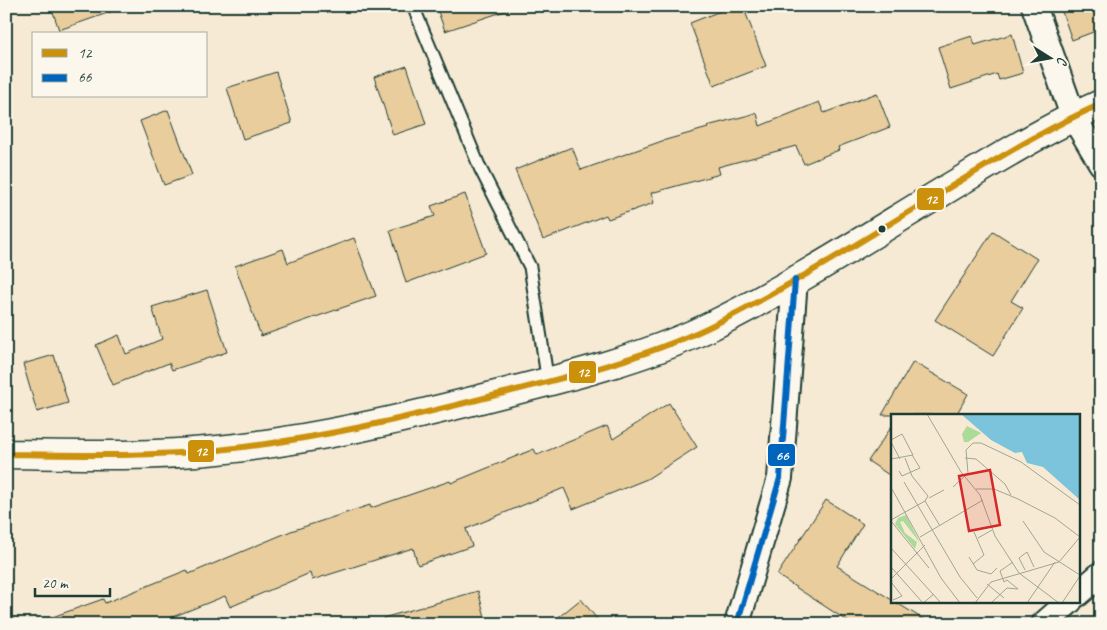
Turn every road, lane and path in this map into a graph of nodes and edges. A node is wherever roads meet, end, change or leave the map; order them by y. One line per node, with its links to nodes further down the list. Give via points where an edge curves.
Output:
1 (413, 6): 7 (lane, via 480,168 530,267)
2 (1034, 6): 4 (street)
3 (1101, 104): 4 (street)
4 (1073, 116): 5 (street); 6 (street)
5 (1101, 163)
6 (795, 280): 7 (street, via 704,330 654,350); 12 (street, via 780,478)
7 (548, 383): 8 (street, via 387,423 280,443 148,455)
8 (6, 454)
9 (1101, 574): 10 (street)
10 (1080, 592)
11 (1069, 602): 13 (street)
12 (738, 624)
13 (1044, 624)

